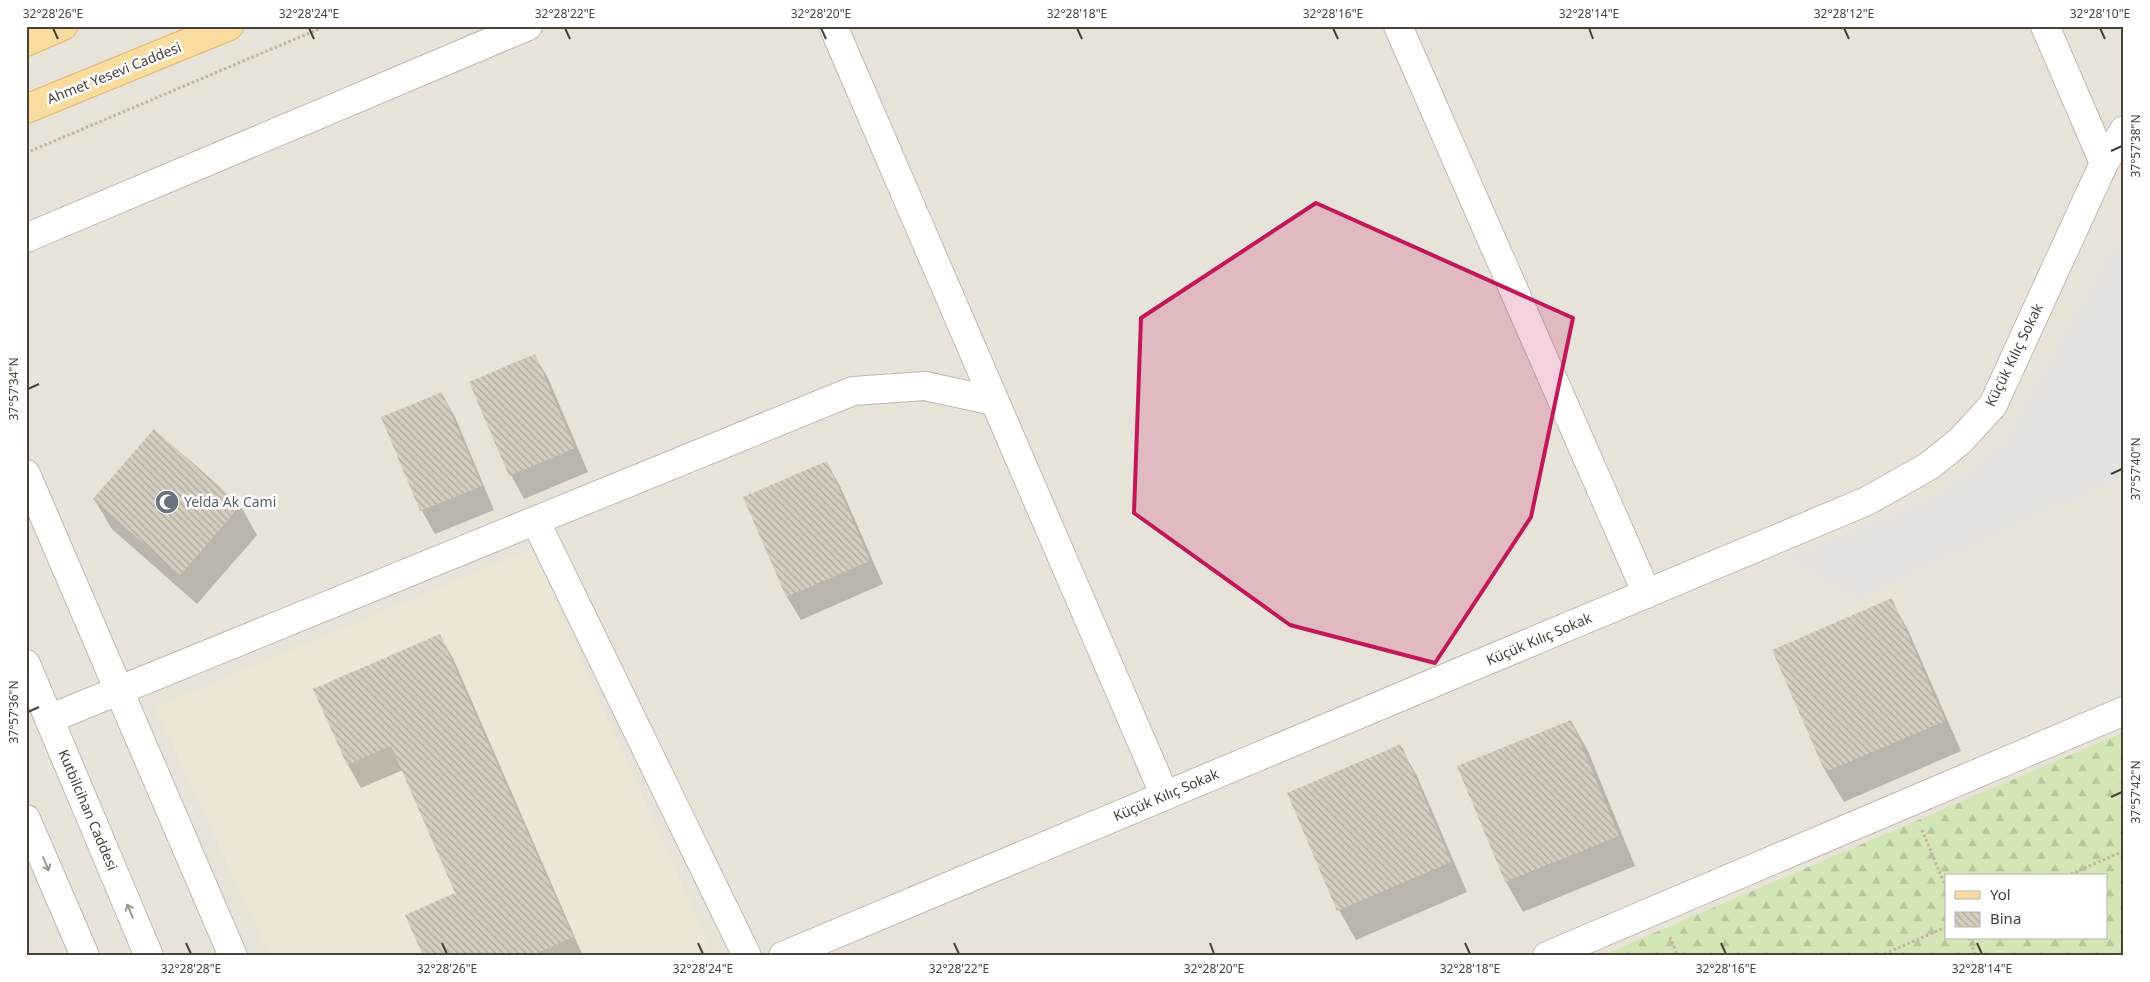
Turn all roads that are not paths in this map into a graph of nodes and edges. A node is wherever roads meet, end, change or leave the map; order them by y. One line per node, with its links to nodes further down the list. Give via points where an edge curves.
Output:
1 (63, 26): 7 (main road)
2 (229, 26): 8 (main road, Ahmet Yesevi Caddesi)
3 (528, 26): 11 (street)
4 (833, 26): 12 (street)
5 (1398, 26): 15 (street)
6 (2045, 26): 10 (street)
7 (26, 42)
8 (26, 109)
9 (2124, 130): 10 (street, Küçük Kılıç Sokak)
10 (2104, 163): 15 (street, Küçük Kılıç Sokak, via 1992,405 1960,441 1929,466 1867,501)
11 (26, 238)
12 (994, 400): 14 (street, via 925,386 853,391); 20 (street)
13 (26, 474): 17 (street)
14 (536, 522): 17 (street); 25 (street)
15 (1647, 594): 20 (street, Küçük Kılıç Sokak)
16 (26, 664): 19 (street, Kutbilcihan Caddesi)
17 (120, 690): 19 (street); 24 (street)
18 (2124, 711): 27 (street)
19 (49, 719): 23 (street, Kutbilcihan Caddesi, one-way to 19)
20 (1165, 796): 26 (street, Küçük Kılıç Sokak)
21 (26, 819): 22 (street, one-way to 22)
22 (85, 956)
23 (150, 956)
24 (233, 956)
25 (747, 956)
26 (783, 956)
27 (1547, 956)

